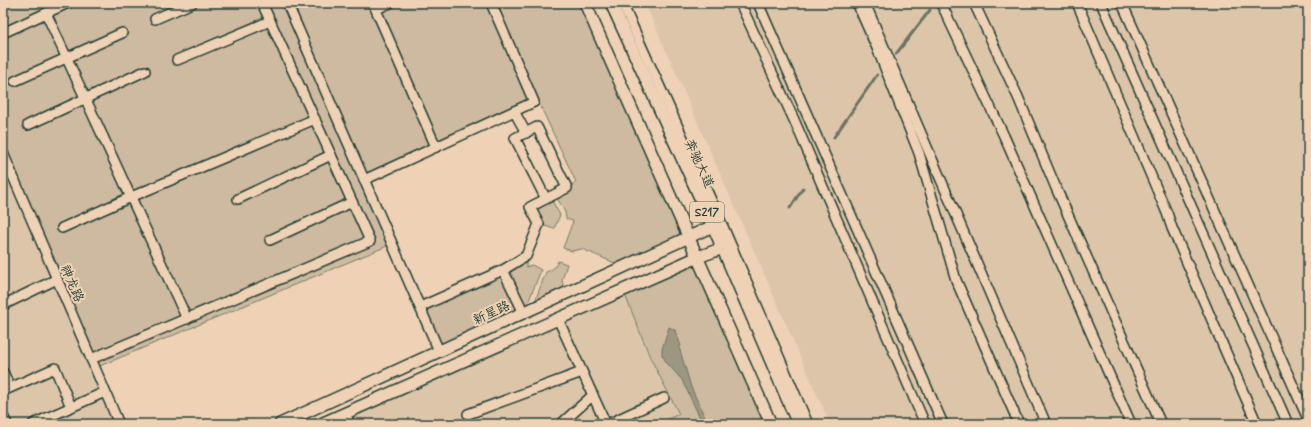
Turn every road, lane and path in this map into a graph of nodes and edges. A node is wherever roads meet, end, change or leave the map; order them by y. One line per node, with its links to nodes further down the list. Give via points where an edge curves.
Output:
1 (68, 3): 20 (street)
2 (192, 3): 21 (street)
3 (262, 3): 22 (street)
4 (287, 3): 38 (street)
5 (390, 3): 19 (street)
6 (491, 3): 30 (street, via 534,102)
7 (585, 3): 45 (main road, S217)
8 (611, 3): 43 (main road, 奔驰大道 / S217)
9 (622, 3): 49 (street)
10 (740, 3): 80 (street, via 795,122)
11 (758, 3): 81 (street)
12 (856, 3): 82 (street, via 919,154 956,280)
13 (865, 3): 83 (street)
14 (942, 3): 84 (street, via 1004,136)
15 (974, 3): 85 (street)
16 (1077, 3): 86 (street)
17 (1101, 3): 87 (street)
18 (1122, 3): 68 (street)
19 (374, 6): 34 (street)
20 (46, 13): 23 (street); 25 (street)
21 (156, 19)
22 (270, 21): 26 (street); 31 (street)
23 (3, 33)
24 (122, 33): 25 (street)
25 (67, 58): 28 (street); 29 (street)
26 (177, 60)
27 (145, 71): 29 (street)
28 (15, 81)
29 (85, 98): 32 (street); 39 (street)
30 (514, 111): 33 (street); 34 (street)
31 (315, 119): 36 (street); 39 (street)
32 (28, 124)
33 (526, 133): 41 (street, via 515,138); 41 (street, via 537,127 567,188)
34 (436, 147): 38 (street)
35 (3, 153): 37 (street, 神龙路)
36 (331, 155): 40 (street); 42 (street)
37 (7, 175): 51 (street, 神龙路)
38 (364, 180): 53 (street)
39 (131, 197): 44 (street); 55 (street)
40 (238, 199)
41 (546, 199): 50 (street, via 530,207 539,224 526,256)
42 (352, 202): 46 (street); 55 (street, via 370,241)
43 (713, 226): 45 (main road, 新星路); 47 (main road, 奔驰大道 / S217)
44 (62, 228)
45 (690, 237): 48 (main road, S217); 54 (main road, 新星路)
46 (270, 240)
47 (722, 248): 48 (main road); 49 (main road, 奔驰大道 / S217)
48 (698, 257): 56 (main road); 77 (main road, S217)
49 (732, 258): 78 (main road, 奔驰大道 / S217); 79 (street)
50 (503, 270): 53 (street); 54 (street)
51 (57, 279): 52 (street); 58 (street, 神龙路)
52 (3, 305)
53 (420, 307): 57 (street)
54 (524, 313): 57 (main road, 新星路)
55 (187, 318): 58 (street)
56 (558, 319): 59 (street); 65 (main road)
57 (439, 351): 72 (main road, 新星路)
58 (91, 359): 61 (street, 神龙路)
59 (582, 372): 62 (street); 66 (street)
60 (3, 391): 64 (street, via 55,368)
61 (105, 392): 64 (street); 71 (street, 神龙路)
62 (593, 395): 75 (street); 76 (street)
63 (664, 398): 76 (street)
64 (71, 407): 70 (street)
65 (345, 413): 73 (main road); 74 (street)
66 (468, 414)
67 (3, 416): 69 (street)
68 (1308, 419)
69 (7, 424)
70 (33, 424)
71 (119, 424)
72 (280, 424)
73 (321, 424)
74 (350, 424)
75 (561, 424)
76 (607, 424)
77 (771, 424)
78 (798, 424)
79 (808, 424)
80 (925, 424)
81 (943, 424)
82 (1019, 424)
83 (1046, 424)
84 (1131, 424)
85 (1161, 424)
86 (1257, 424)
87 (1288, 424)

